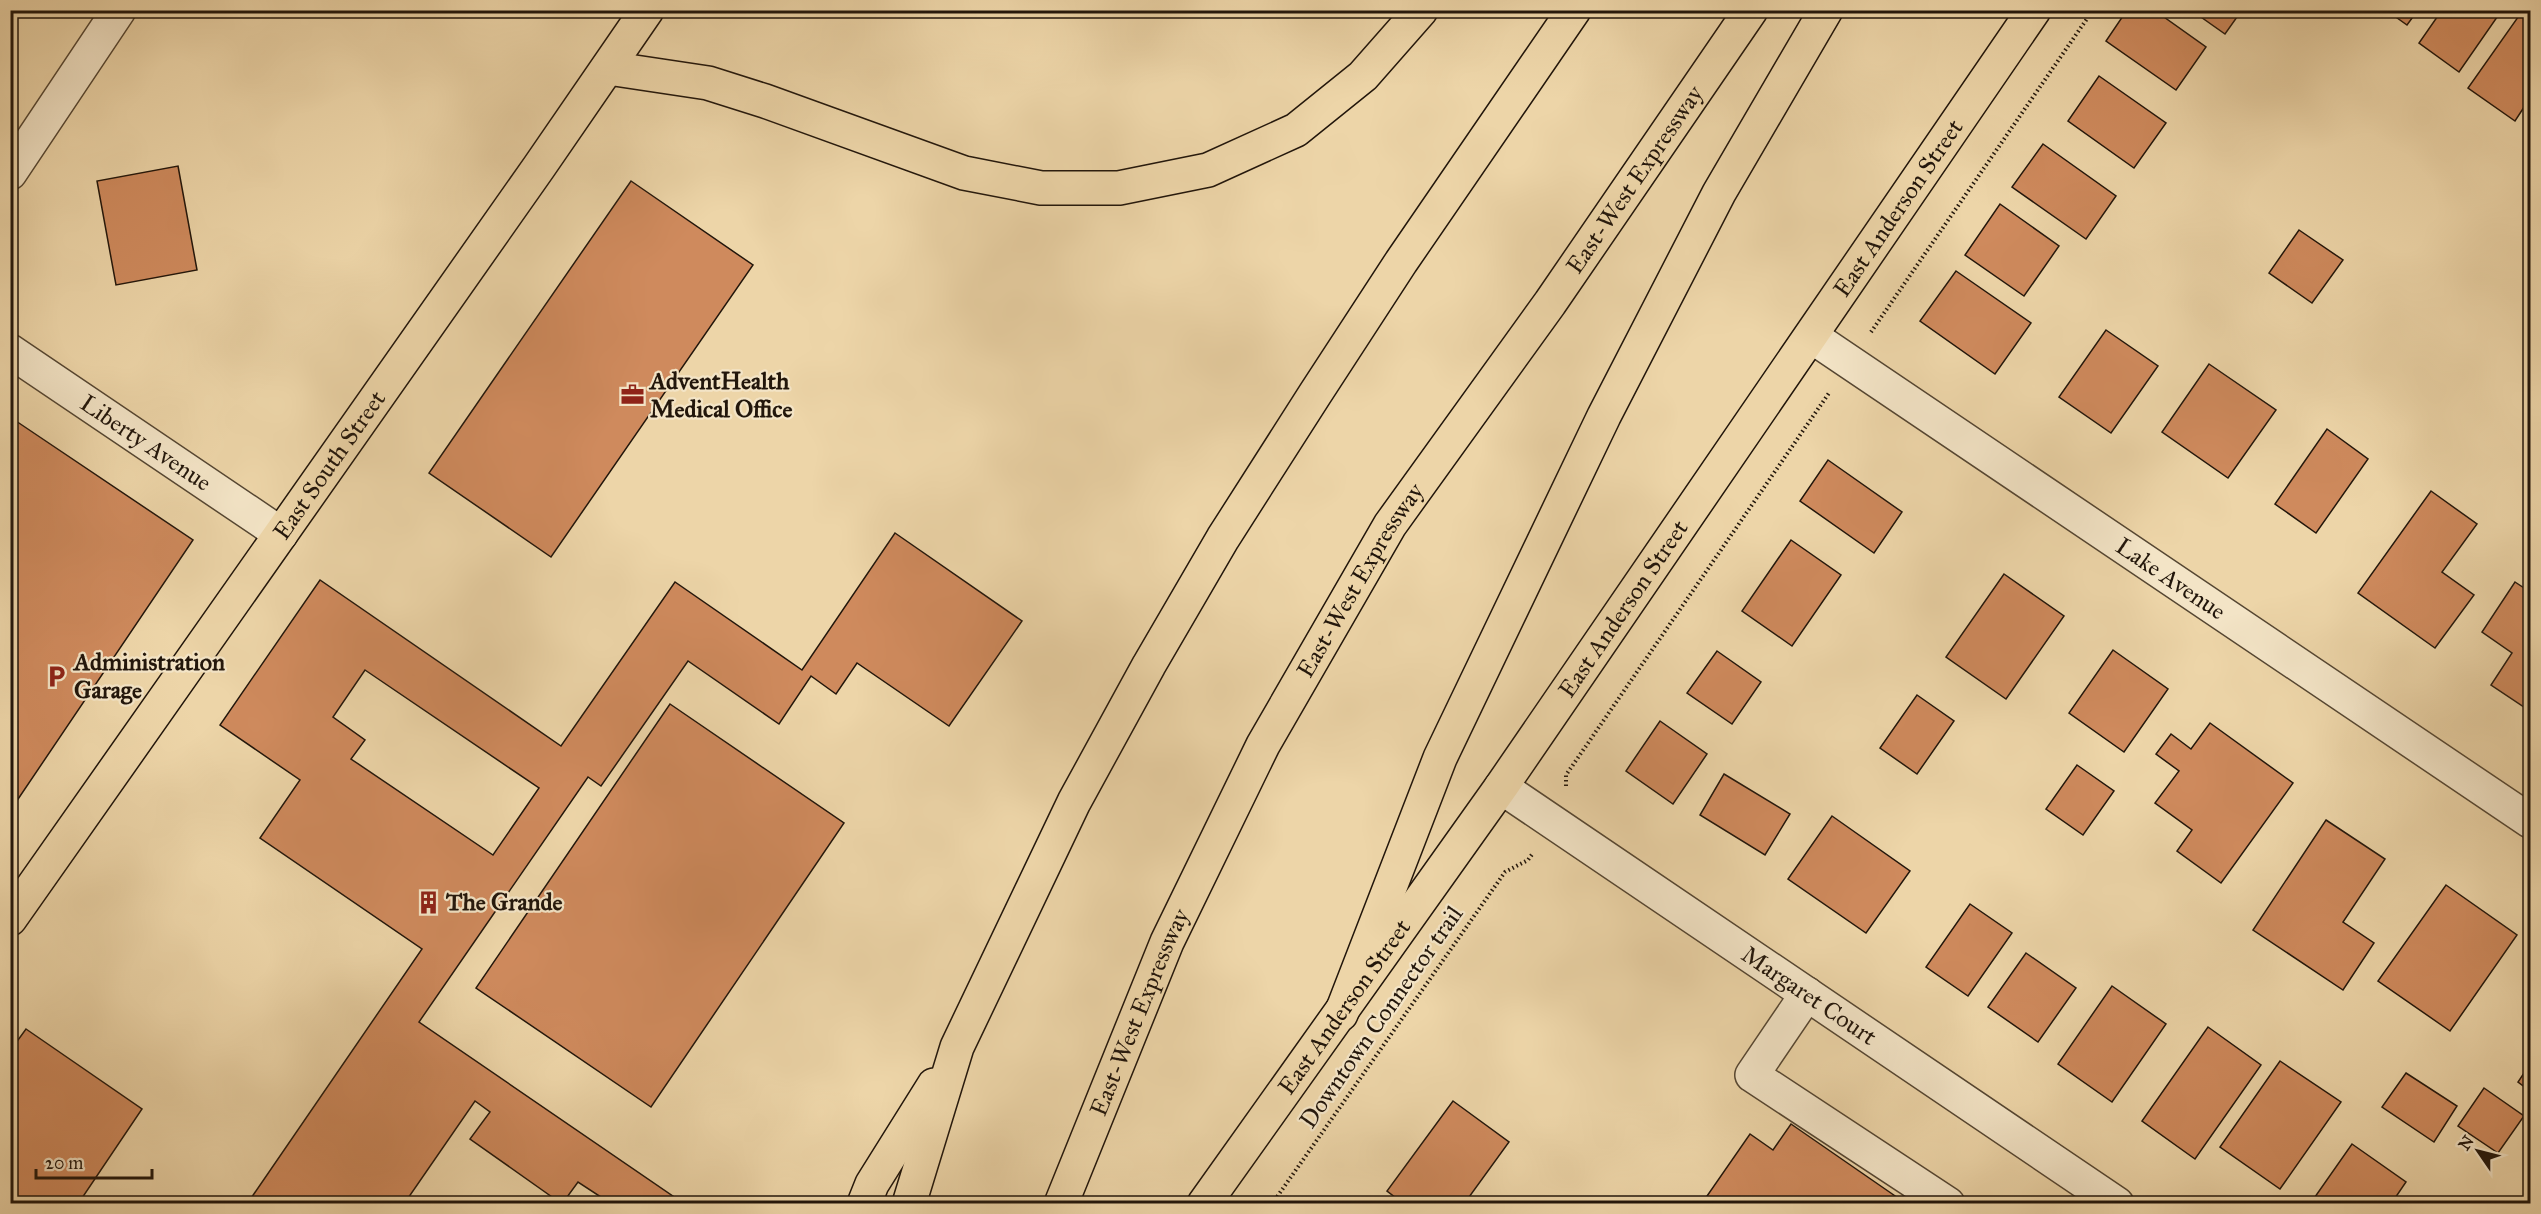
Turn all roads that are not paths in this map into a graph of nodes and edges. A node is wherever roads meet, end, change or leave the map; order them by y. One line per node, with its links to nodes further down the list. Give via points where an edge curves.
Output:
1 (119, 10): 9 (street)
2 (647, 10): 8 (main road, East South Street)
3 (1421, 10): 8 (main road, via 1363,76 1296,130 1208,170 1119,188 1041,189 964,173 708,83)
4 (1574, 10): 20 (main road, via 1401,262 1223,538 1074,802)
5 (1750, 10): 21 (main road, East-West Expressway, via 1550,303 1390,525 1257,756 1167,942)
6 (1826, 10): 19 (main road, via 1719,193 1604,416 1440,758)
7 (2034, 10): 10 (main road, East Anderson Street)
8 (608, 68): 12 (main road, East South Street)
9 (10, 173)
10 (1810, 336): 14 (main road, East Anderson Street); 15 (street, Lake Avenue)
11 (10, 351): 12 (street, Liberty Avenue)
12 (281, 534): 13 (main road, East South Street)
13 (176, 683): 16 (main road, via 124,727); 17 (main road, East South Street)
14 (1501, 787): 18 (street, Margaret Court); 19 (main road, East Anderson Street)
15 (2530, 821)
16 (10, 890)
17 (10, 919)
18 (1807, 994): 25 (street, via 1752,1075); 26 (street, Margaret Court)
19 (1341, 1014): 24 (main road, East Anderson Street)
20 (957, 1047): 22 (main road); 23 (main road)
21 (1065, 1192)
22 (864, 1203)
23 (909, 1203)
24 (1204, 1203)
25 (1948, 1203)
26 (2117, 1203)

